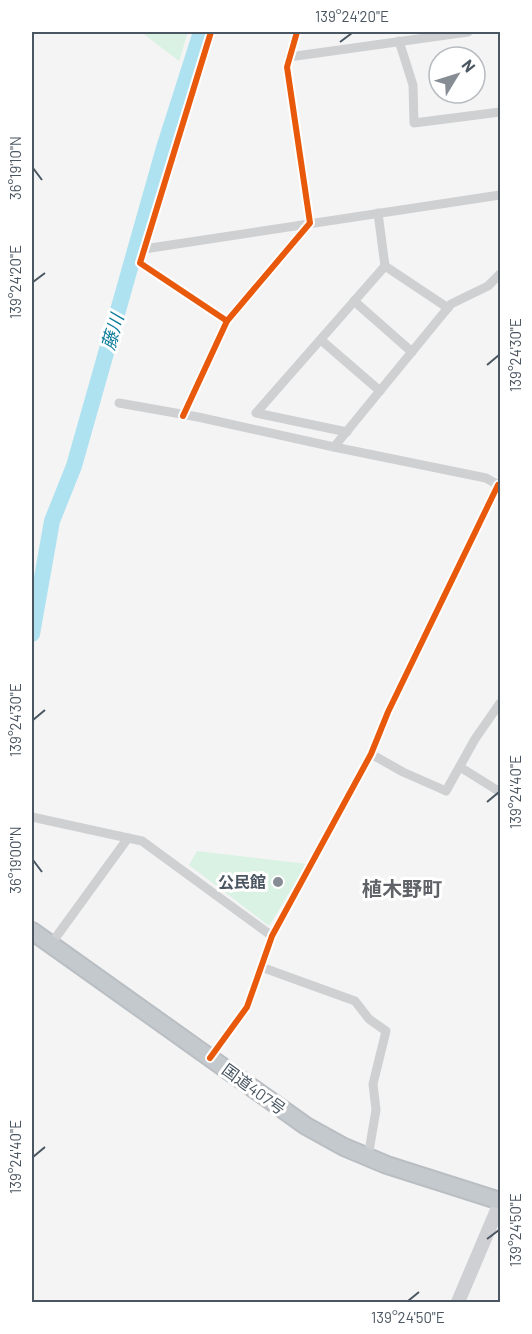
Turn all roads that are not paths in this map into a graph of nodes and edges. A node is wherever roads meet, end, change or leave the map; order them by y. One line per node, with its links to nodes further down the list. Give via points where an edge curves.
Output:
1 (211, 32): 10 (street)
2 (297, 32): 5 (street)
3 (468, 32): 4 (street)
4 (399, 41): 5 (street); 6 (street, via 413,85 414,123)
5 (289, 57): 9 (street, via 287,68)
6 (501, 112)
7 (501, 195): 8 (street)
8 (378, 213): 9 (street); 11 (street)
9 (310, 223): 10 (street); 15 (street)
10 (144, 249): 15 (street, via 140,263)
11 (385, 266): 13 (street); 14 (street)
12 (501, 274): 14 (street, via 488,286)
13 (354, 301): 16 (street); 17 (street)
14 (448, 308): 17 (street)
15 (227, 321): 20 (street)
16 (321, 339): 18 (street); 21 (street, via 256,412)
17 (412, 352): 18 (street)
18 (380, 392): 21 (street)
19 (119, 403): 20 (street)
20 (183, 416): 22 (street)
21 (347, 432): 22 (street)
22 (334, 447): 23 (street, via 486,478)
23 (499, 485): 25 (street)
24 (501, 704): 26 (street)
25 (371, 754): 26 (street, via 446,791); 31 (street)
26 (460, 767): 27 (street)
27 (501, 792)
28 (32, 817): 29 (street)
29 (128, 838): 31 (street, via 141,841); 32 (street)
30 (32, 931): 32 (highway, 国道407号)
31 (272, 936): 33 (street)
32 (51, 945): 34 (highway, 国道407号)
33 (261, 968): 34 (street, via 247,1007); 35 (street, via 355,1001 369,1019 386,1031 373,1083 376,1110)
34 (210, 1058): 35 (highway, 国道407号, via 306,1126)
35 (368, 1157): 36 (highway, 国道407号)
36 (501, 1202): 37 (main road)
37 (458, 1302)

